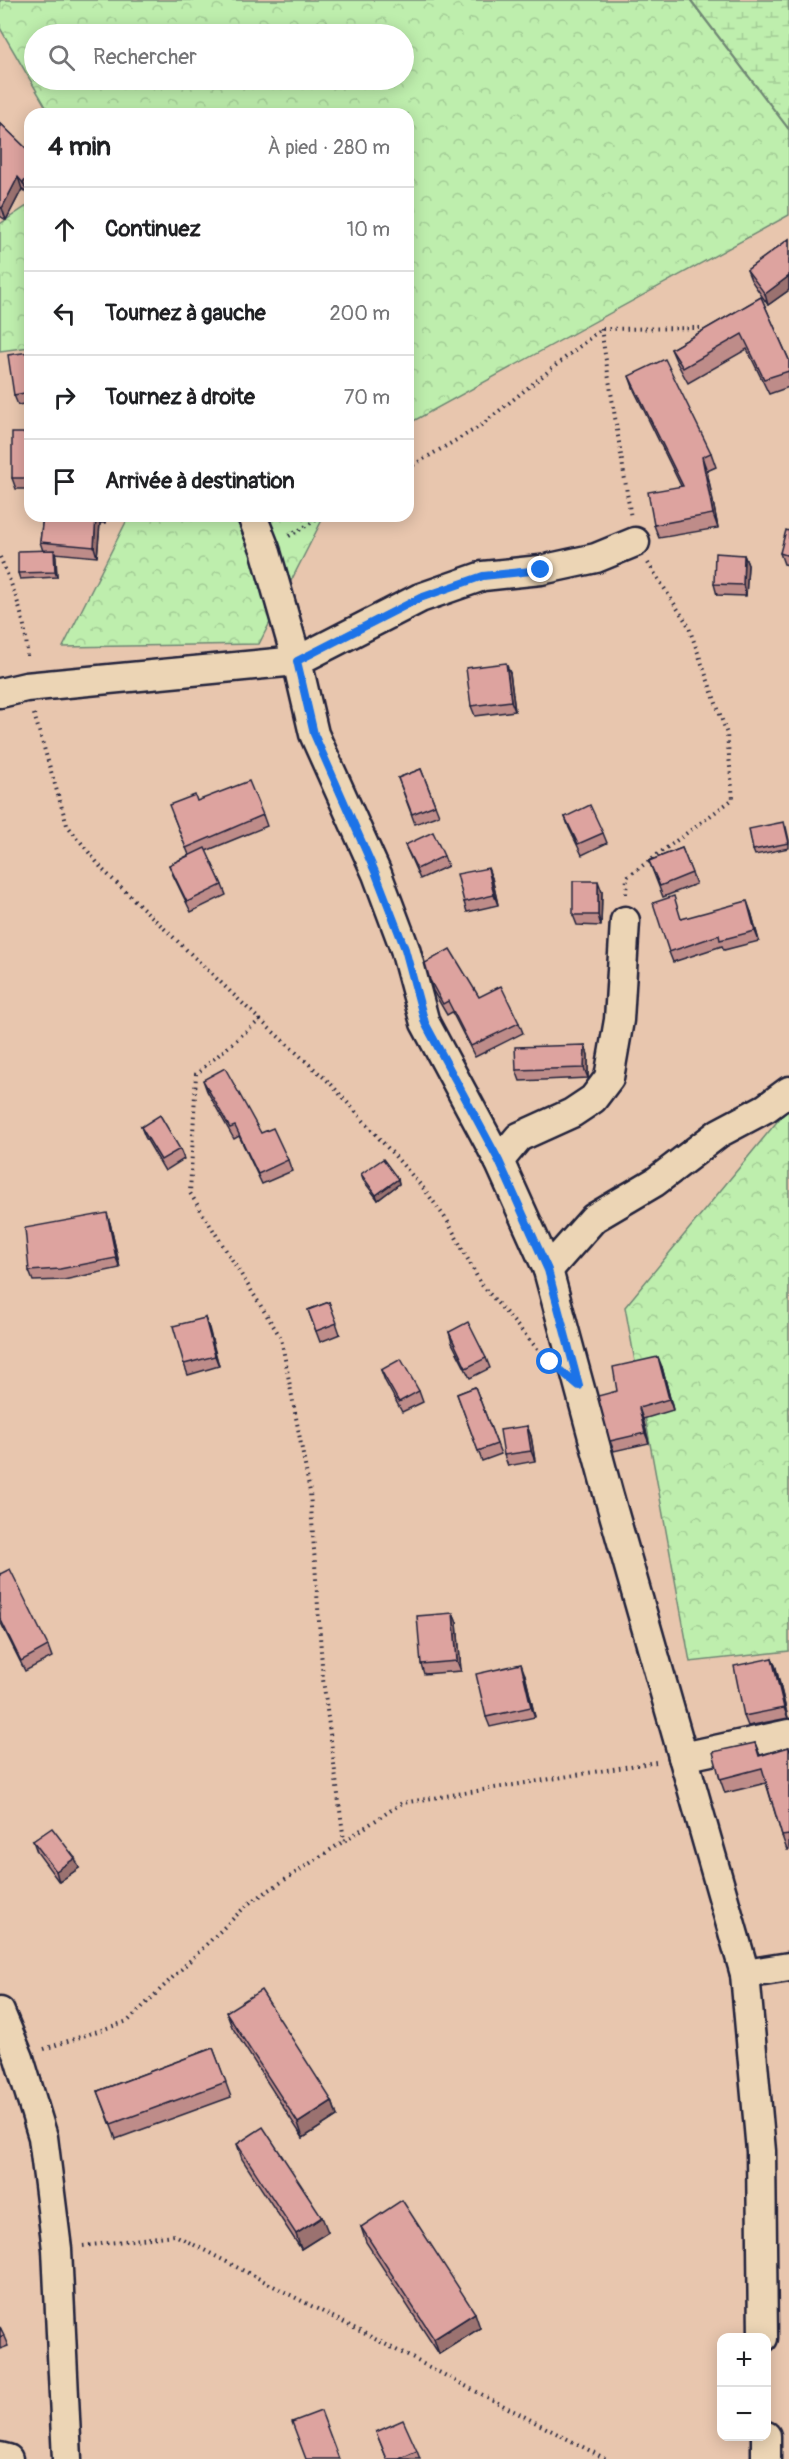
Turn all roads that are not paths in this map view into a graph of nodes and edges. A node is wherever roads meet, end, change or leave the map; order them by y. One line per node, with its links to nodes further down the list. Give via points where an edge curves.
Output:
1 (254, 522): 3 (street)
2 (634, 542): 3 (street, via 596,558 541,570 483,576 420,598)
3 (297, 661): 4 (street); 8 (street, via 314,734 405,949 425,1023)
4 (13, 690)
5 (625, 921): 8 (street, via 619,1020 609,1078 593,1100 519,1137)
6 (789, 1091): 7 (street)
7 (777, 1111): 9 (street, via 719,1133 655,1182 594,1218)
8 (499, 1161): 9 (street)
9 (548, 1270): 11 (street)
10 (789, 1734): 11 (street)
11 (683, 1757): 13 (street)
12 (789, 1967): 13 (street)
13 (745, 1974): 15 (street, via 761,2151)
14 (0, 2012): 19 (street, via 19,2058 43,2137 57,2249)
15 (763, 2333)
16 (766, 2441): 20 (street)
17 (0, 2457): 18 (street)
18 (8, 2459)
19 (67, 2459)
20 (766, 2459)

